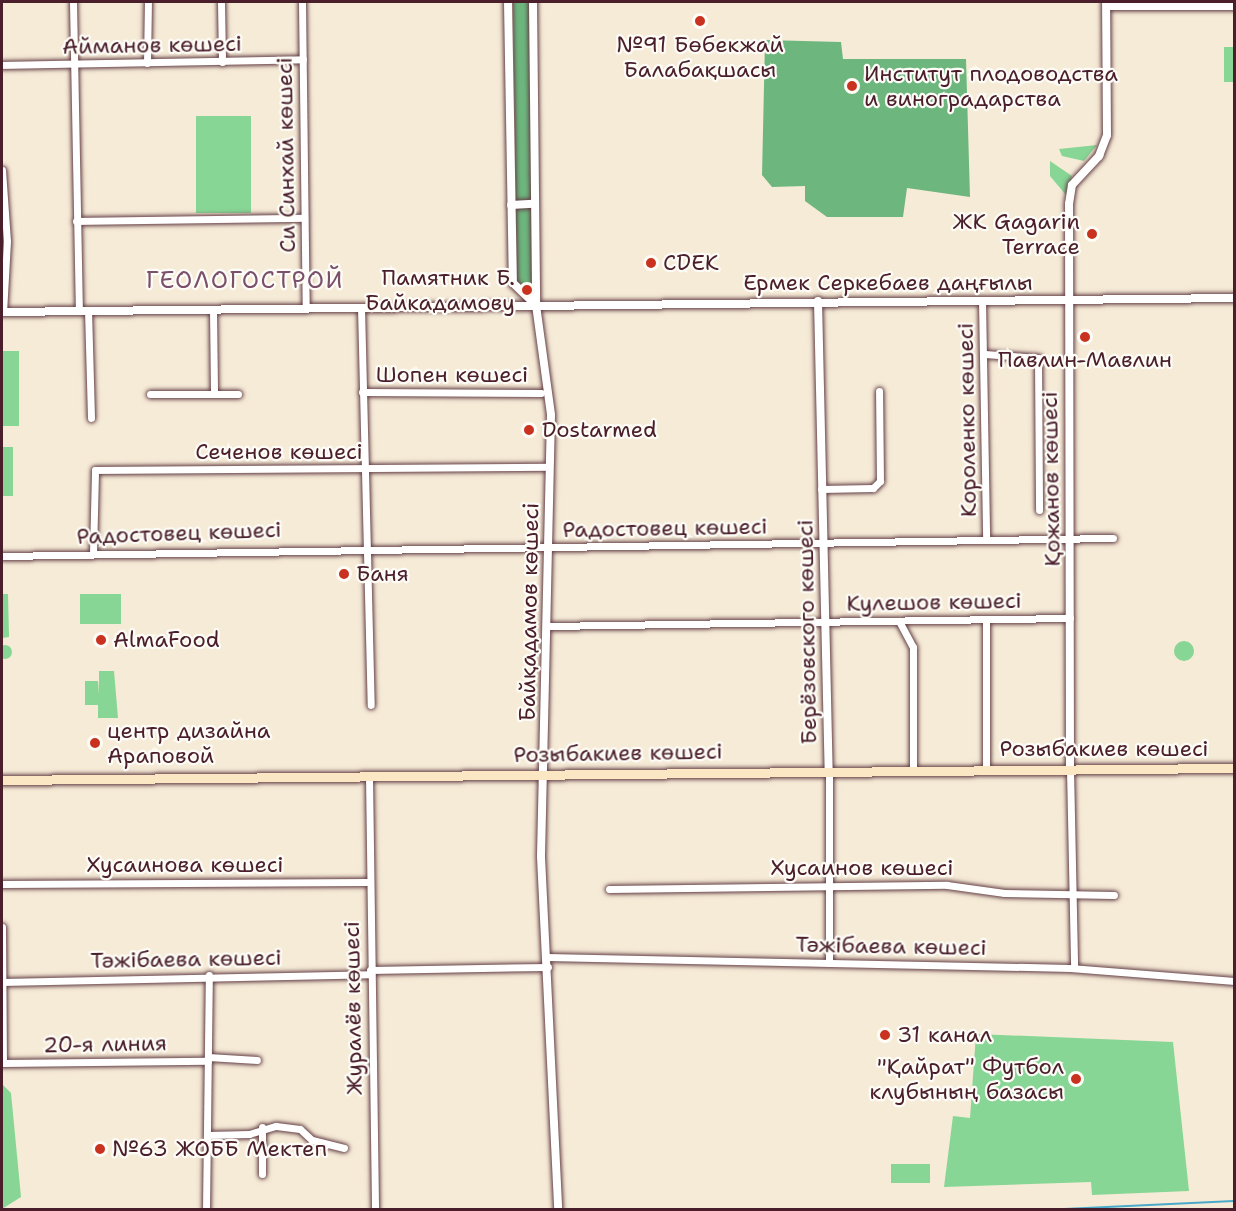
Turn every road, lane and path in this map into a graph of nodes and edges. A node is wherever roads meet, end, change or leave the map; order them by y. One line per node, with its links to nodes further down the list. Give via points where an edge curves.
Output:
1 (73, 2): 12 (street)
2 (148, 2): 11 (street)
3 (221, 2): 10 (street)
4 (302, 2): 9 (street, Си Синхай көшесі)
5 (508, 2): 16 (street)
6 (533, 2): 15 (street, Байқадамов көшесі)
7 (1106, 4): 8 (street); 20 (street, Қожанов көшесі, via 1107,135 1099,156 1070,192)
8 (1234, 6)
9 (303, 59): 10 (street, Айманов көшесі); 17 (street, Си Синхай көшесі)
10 (222, 62): 11 (street, Айманов көшесі)
11 (147, 63): 12 (street, Айманов көшесі)
12 (73, 64): 13 (street, Айманов көшесі); 18 (street)
13 (2, 65)
14 (2, 170): 28 (street, via 7,241)
15 (533, 204): 16 (street); 23 (street, Байқадамов көшесі)
16 (511, 206): 23 (street, via 513,283)
17 (304, 218): 18 (street); 25 (street, Си Синхай көшесі)
18 (76, 221): 27 (street)
19 (1234, 298): 20 (street, Ермек Серкебаев даңғылы)
20 (1067, 299): 21 (street, Ермек Серкебаев даңғылы); 41 (street, Қожанов көшесі)
21 (982, 300): 22 (street, Ермек Серкебаев даңғылы); 29 (street, Короленко көшесі)
22 (818, 301): 23 (street, Ермек Серкебаев даңғылы); 39 (street, Берёзовского көшесі)
23 (536, 305): 24 (street, Ермек Серкебаев даңғылы); 37 (street, Байқадамов көшесі, via 550,393)
24 (362, 307): 25 (street, Ермек Серкебаев даңғылы); 31 (street)
25 (306, 308): 26 (street, Ермек Серкебаев даңғылы)
26 (213, 309): 27 (street, Ермек Серкебаев даңғылы); 34 (street)
27 (84, 310): 28 (street, Ермек Серкебаев даңғылы); 36 (street)
28 (2, 312)
29 (985, 354): 40 (street, via 1038,358); 43 (street, Короленко көшесі)
30 (879, 391): 39 (street, via 880,481 873,488)
31 (362, 392): 32 (street, Шопен көшесі); 38 (street)
32 (541, 393)
33 (150, 394): 34 (street)
34 (214, 394): 35 (street)
35 (238, 394)
36 (91, 418)
37 (549, 467): 38 (street, Сеченов көшесі); 46 (street, Байқадамов көшесі)
38 (364, 470): 45 (street); 47 (street, Сеченов көшесі, via 94,470)
39 (821, 489): 44 (street, Берёзовского көшесі)
40 (1039, 510)
41 (1070, 538): 42 (street, Радостовец көшесі); 43 (street, Радостовец көшесі); 49 (street, Қожанов көшесі)
42 (1113, 538)
43 (986, 540): 44 (street, Радостовец көшесі)
44 (822, 543): 46 (street, Радостовец көшесі); 52 (street, Берёзовского көшесі)
45 (367, 548): 46 (street, Радостовец көшесі); 47 (street, Радостовец көшесі); 54 (street)
46 (549, 548): 53 (street, Байқадамов көшесі)
47 (93, 554): 48 (street, Радостовец көшесі)
48 (2, 556)
49 (1070, 618): 50 (street, Кулешов көшесі); 56 (street, Қожанов көшесі)
50 (986, 620): 51 (street, Кулешов көшесі); 59 (street)
51 (899, 621): 52 (street, Кулешов көшесі); 58 (street, via 913,646)
52 (822, 622): 53 (street, Кулешов көшесі); 57 (street, Берёзовского көшесі)
53 (547, 626): 60 (street, Байқадамов көшесі)
54 (371, 705)
55 (1234, 768): 56 (main road, Розыбакиев көшесі)
56 (1070, 769): 59 (main road, Розыбакиев көшесі); 67 (street, Қожанов көшесі)
57 (828, 770): 58 (main road, Розыбакиев көшесі); 60 (main road, Розыбакиев көшесі); 65 (street, Берёзовского көшесі)
58 (913, 770): 59 (main road, Розыбакиев көшесі)
59 (986, 770)
60 (544, 774): 61 (main road, Розыбакиев көшесі); 70 (street, Байқадамов көшесі)
61 (369, 776): 62 (main road, Розыбакиев көшесі); 63 (street, Журалёв көшесі)
62 (2, 780)
63 (368, 882): 64 (street, Хусаинова көшесі); 74 (street, Журалёв көшесі)
64 (2, 884)
65 (828, 885): 66 (street, Хусаинов көшесі); 67 (street, Хусаинов көшесі); 71 (street, Берёзовского көшесі)
66 (609, 889)
67 (1072, 891): 68 (street, Хусаинов көшесі); 73 (street, Қожанов көшесі)
68 (1114, 895)
69 (2, 927): 77 (street)
70 (547, 957): 71 (street, Тәжібаева көшесі); 72 (street, Байқадамов көшесі)
71 (829, 963): 73 (street, Тәжібаева көшесі)
72 (548, 967): 74 (street, Тәжібаева көшесі); 87 (street, Байқадамов көшесі)
73 (1074, 969): 76 (street, Тәжібаева көшесі)
74 (370, 972): 75 (street, Тәжібаева көшесі); 86 (street, Журалёв көшесі)
75 (209, 975): 77 (street, Тәжібаева көшесі); 78 (street)
76 (1234, 981)
77 (2, 982): 80 (street)
78 (208, 1059): 79 (street, 20-я линия); 80 (street, 20-я линия); 82 (street)
79 (257, 1059)
80 (2, 1063)
81 (262, 1127): 82 (street, via 249,1134); 83 (street, via 300,1129 312,1140); 84 (street)
82 (207, 1135): 85 (street)
83 (344, 1148)
84 (262, 1174)
85 (206, 1209)
86 (375, 1209)
87 (558, 1209)

